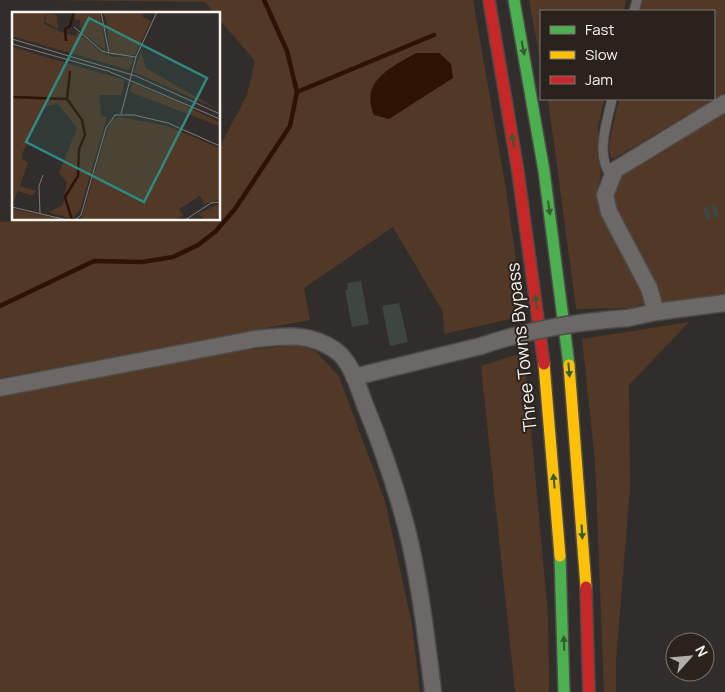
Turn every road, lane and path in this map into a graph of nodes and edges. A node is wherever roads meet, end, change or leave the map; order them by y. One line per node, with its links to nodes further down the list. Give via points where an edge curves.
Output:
1 (489, 0): 11 (highway, Three Towns Bypass, one-way to 1, via 555,488 543,362 525,216)
2 (514, 0): 12 (highway, one-way to 12, via 549,209 568,355 589,642)
3 (612, 100): 5 (lane, via 603,138)
4 (725, 102): 5 (street)
5 (610, 176): 7 (street, via 605,195 609,212 649,288)
6 (725, 303): 7 (street)
7 (656, 312): 8 (street, bridge, via 520,333 481,346)
8 (354, 377): 9 (street, via 336,351 314,340 290,335); 10 (street, via 379,440 410,542)
9 (0, 388)
10 (433, 692)
11 (564, 692)
12 (589, 692)

